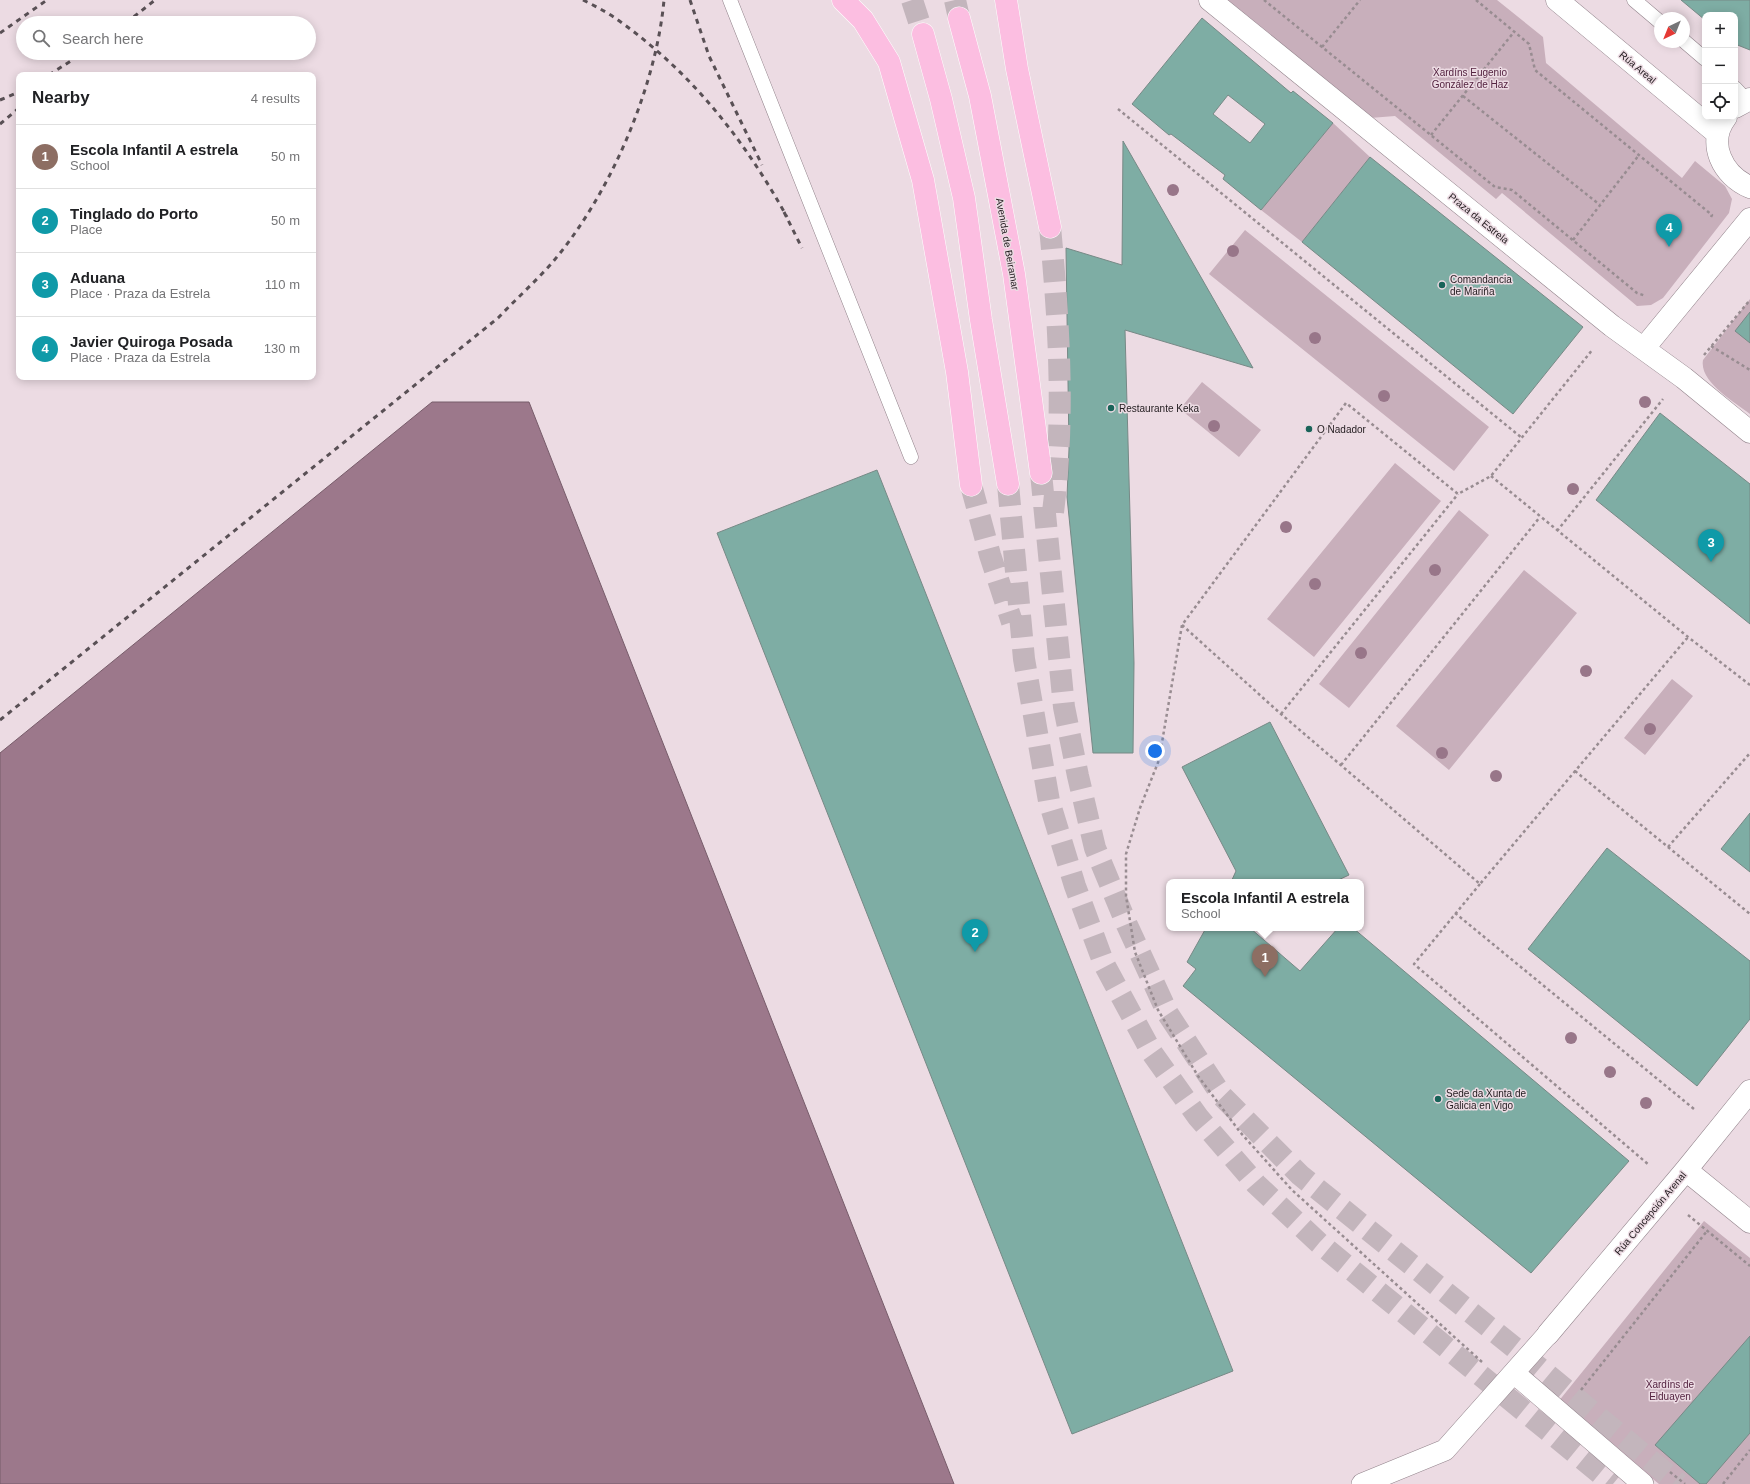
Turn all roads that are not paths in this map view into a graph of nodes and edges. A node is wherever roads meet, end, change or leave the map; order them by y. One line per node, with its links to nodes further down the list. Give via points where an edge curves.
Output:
1 (730, 0): 18 (lane)
2 (843, 0): 21 (main road, via 863,20 890,62 923,180 957,372)
3 (1006, 0): 15 (main road)
4 (1210, 0): 16 (street, Praza da Estrela, via 1612,326)
5 (1557, 0): 12 (street, Rúa Areal)
6 (1634, 0): 7 (lane)
7 (1654, 17)
8 (959, 18): 19 (main road, Avenida de Beiramar, via 980,96 1014,274)
9 (923, 34): 20 (main road, via 964,198)
10 (1690, 46): 11 (lane)
11 (1702, 56)
12 (1722, 126): 13 (street, via 1718,149 1722,162 1729,174)
13 (1750, 187)
14 (1750, 219): 16 (street)
15 (1050, 227)
16 (1644, 348): 17 (street, Praza da Estrela)
17 (1750, 432)
18 (911, 457)
19 (1041, 472)
20 (1008, 484)
21 (971, 485)
22 (1750, 1091): 23 (street, Rúa Concepción Arenal)
23 (1674, 1184): 24 (street); 25 (street, Rúa Concepción Arenal)
24 (1750, 1222)
25 (1548, 1334): 26 (street)
26 (1509, 1378): 27 (street, via 1445,1450); 28 (street)
27 (1362, 1484)
28 (1643, 1484)

